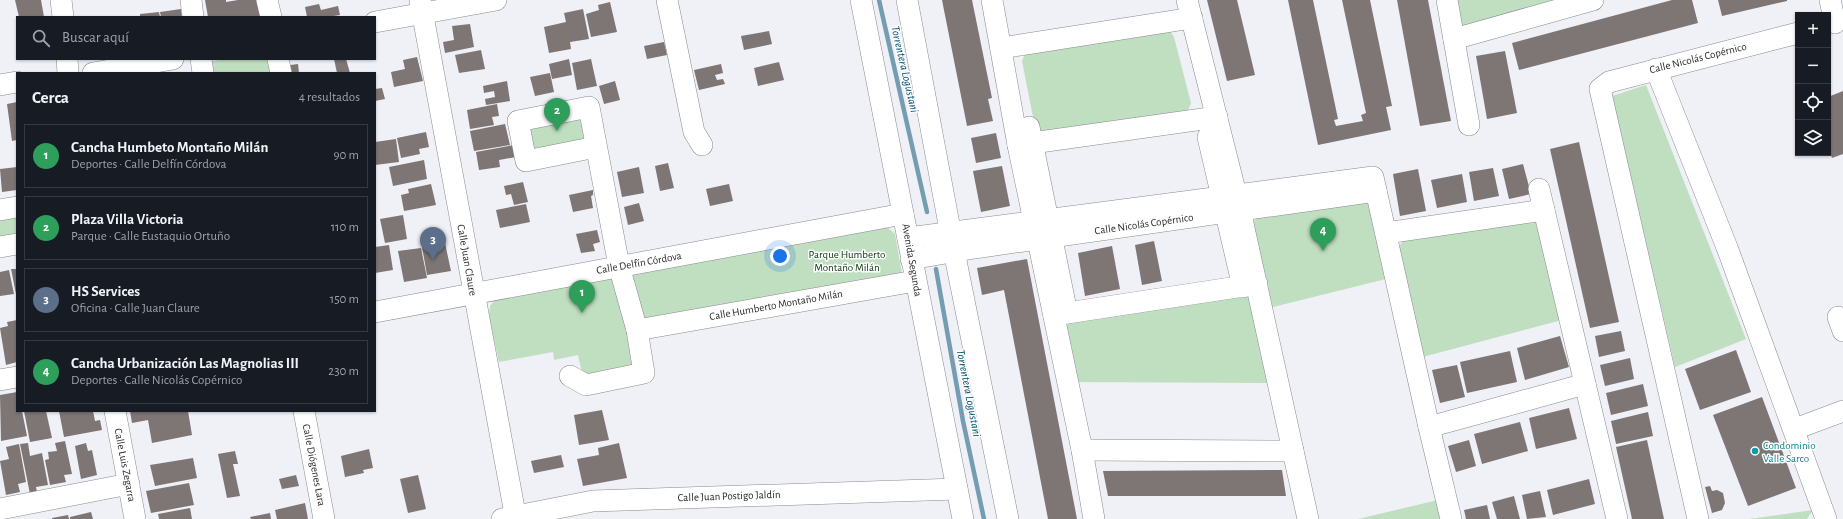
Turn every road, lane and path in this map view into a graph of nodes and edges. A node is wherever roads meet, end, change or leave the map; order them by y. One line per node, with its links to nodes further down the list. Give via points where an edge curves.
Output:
1 (61, 0): 14 (street)
2 (190, 0): 15 (street)
3 (267, 0): 16 (street)
4 (496, 0): 12 (street)
5 (667, 0): 36 (street, via 694,132)
6 (861, 0): 43 (street, Avenida Segunda)
7 (907, 0): 46 (street)
8 (992, 0): 21 (street)
9 (1447, 0): 20 (street)
10 (1593, 0): 20 (street)
11 (1830, 0): 18 (street)
12 (421, 7): 17 (street); 53 (street, Calle Juan Claure)
13 (1186, 13): 21 (street); 33 (street)
14 (63, 16)
15 (194, 16)
16 (271, 16)
17 (376, 22)
18 (1835, 23)
19 (1795, 34): 26 (street, Calle Nicolás Copérnico)
20 (1454, 39): 34 (street)
21 (1007, 47): 35 (street)
22 (67, 60): 27 (street)
23 (167, 60): 28 (street)
24 (201, 60): 29 (street)
25 (278, 60): 30 (street)
26 (1656, 69): 65 (street, via 1728,250); 82 (street, Calle Nicolás Copérnico, via 1609,82 1600,89)
27 (68, 72)
28 (99, 72)
29 (203, 72)
30 (281, 72)
31 (16, 82): 32 (street)
32 (0, 85)
33 (1210, 118): 35 (street); 39 (street)
34 (1469, 125)
35 (1025, 144): 44 (street)
36 (702, 145)
37 (596, 147): 50 (street)
38 (1539, 189): 42 (street)
39 (1231, 203): 44 (street, Calle Nicolás Copérnico); 45 (street, Calle Nicolás Copérnico, via 1375,184); 52 (street)
40 (16, 207): 41 (street)
41 (0, 210)
42 (1544, 210): 45 (street); 60 (street)
43 (904, 214): 49 (street, Avenida Segunda); 50 (street, Calle Delfín Córdova)
44 (1042, 229): 46 (street, Calle Nicolás Copérnico); 55 (street)
45 (1386, 234): 64 (street)
46 (953, 242): 49 (street, Calle Nicolás Copérnico); 77 (street)
47 (16, 244): 48 (street)
48 (0, 247)
49 (910, 249): 51 (street, Avenida Segunda)
50 (619, 266): 53 (street, Calle Delfín Córdova); 56 (street)
51 (915, 280): 56 (street, Calle Humberto Montaño Milán); 69 (street, Avenida Segunda)
52 (1250, 286): 55 (street); 67 (street)
53 (473, 293): 54 (street, Calle Delfín Córdova); 72 (street, Calle Juan Claure)
54 (376, 312)
55 (1060, 314): 66 (street)
56 (637, 330): 57 (street, via 644,373 586,385)
57 (570, 376)
58 (16, 377): 59 (street)
59 (0, 380)
60 (1585, 384): 64 (street); 81 (street)
61 (1843, 411): 65 (street)
62 (115, 412): 68 (street, Calle Luis Zegarra)
63 (304, 412): 75 (street, Calle Diógenes Lara)
64 (1429, 427): 80 (street)
65 (1794, 429): 71 (street)
66 (1082, 450): 67 (street); 78 (street)
67 (1293, 451): 79 (street)
68 (129, 484): 70 (street); 74 (street, Calle Luis Zegarra)
69 (957, 489): 72 (street, Calle Juan Postigo Jaldín, via 593,501); 76 (street, Avenida Segunda)
70 (0, 509): 73 (street)
71 (1822, 516)
72 (511, 518)
73 (2, 519)
74 (135, 519)
75 (324, 519)
76 (963, 519)
77 (1008, 519)
78 (1094, 519)
79 (1308, 519)
80 (1451, 519)
81 (1615, 519)
82 (1698, 519)

